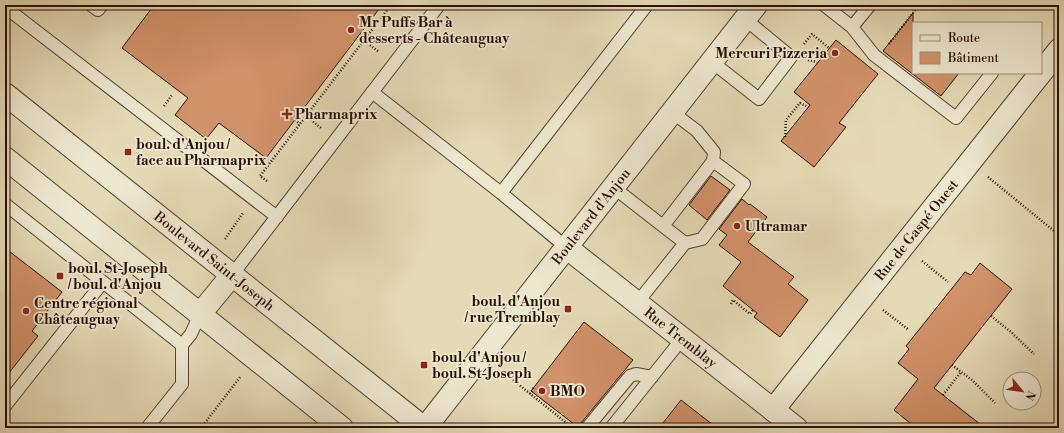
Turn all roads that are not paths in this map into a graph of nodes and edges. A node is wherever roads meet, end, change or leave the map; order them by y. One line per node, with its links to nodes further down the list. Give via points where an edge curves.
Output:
1 (91, 5): 2 (lane, via 98,10)
2 (102, 5)
3 (439, 5): 15 (lane)
4 (647, 5): 21 (lane)
5 (824, 5): 9 (lane)
6 (870, 5): 9 (lane)
7 (5, 7): 23 (lane)
8 (751, 12): 11 (street, Boulevard d'Anjou); 11 (lane, via 791,57 759,99)
9 (852, 27): 13 (lane, via 874,55 956,118)
10 (1049, 58): 12 (street, Rue de Gaspé Ouest)
11 (712, 62): 17 (street, Boulevard d'Anjou)
12 (1042, 67)
13 (991, 74)
14 (1036, 74): 35 (street, Rue de Gaspé Ouest)
15 (372, 92): 21 (lane); 23 (lane)
16 (5, 94): 27 (street, Boulevard Saint-Joseph)
17 (672, 112): 19 (lane, via 703,137 714,152); 20 (street, Boulevard d'Anjou)
18 (5, 158): 30 (street)
19 (713, 161): 24 (lane, via 693,193); 25 (lane, via 744,184 718,212 702,239)
20 (613, 187): 24 (lane); 26 (street, Boulevard d'Anjou)
21 (501, 193): 26 (lane)
22 (5, 204): 28 (lane)
23 (277, 216): 27 (lane)
24 (662, 226): 25 (lane)
25 (685, 243): 29 (lane)
26 (566, 247): 29 (street, Rue Tremblay); 38 (street, Boulevard d'Anjou)
27 (232, 275): 30 (street); 38 (street, Boulevard Saint-Joseph)
28 (103, 282): 32 (lane); 34 (lane)
29 (637, 303): 31 (street, Rue Tremblay)
30 (200, 314): 32 (lane, via 191,334); 37 (street)
31 (682, 339): 33 (lane); 35 (street, Rue Tremblay)
32 (182, 345): 36 (lane, via 182,384)
33 (652, 377): 39 (lane, via 636,374 630,376); 40 (lane)
34 (5, 406)
35 (773, 410): 41 (street, Rue Tremblay)
36 (147, 428)
37 (342, 428)
38 (425, 428)
39 (587, 428)
40 (611, 428)
41 (796, 428)

